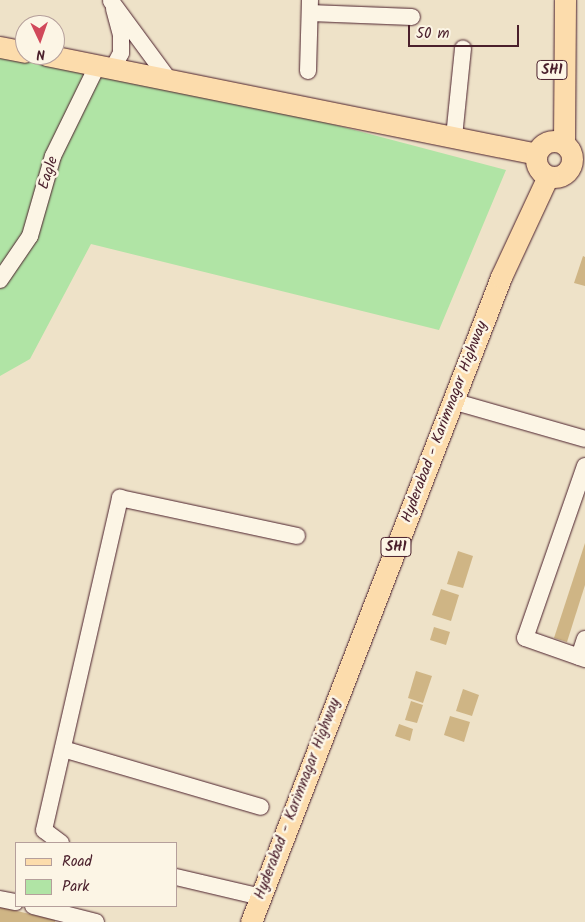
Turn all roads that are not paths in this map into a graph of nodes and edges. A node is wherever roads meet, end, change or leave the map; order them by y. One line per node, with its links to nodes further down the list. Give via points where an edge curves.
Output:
1 (111, 0): 10 (street, Eagle, via 121,36 121,53); 12 (street)
2 (552, 0): 14 (main road, SH1)
3 (565, 0): 14 (main road)
4 (310, 7): 5 (street); 11 (street)
5 (412, 17)
6 (0, 47): 8 (main road)
7 (462, 48): 13 (street)
8 (15, 50)
9 (65, 58): 10 (main road)
10 (106, 65): 12 (main road); 17 (street, Eagle, via 53,156 30,236)
11 (308, 71)
12 (167, 77): 13 (main road)
13 (454, 137): 15 (main road)
14 (569, 152): 15 (main road); 16 (main road, via 561,176)
15 (536, 154): 16 (main road, via 538,169)
16 (548, 176): 18 (main road, Hyderabad - Karimnagar Highway / SH1, via 501,277)
17 (0, 280)
18 (452, 401): 19 (street); 28 (main road, Hyderabad - Karimnagar Highway / SH1)
19 (585, 440)
20 (585, 466): 23 (street, via 525,638)
21 (297, 536): 24 (street, via 120,498)
22 (585, 639): 23 (street)
23 (582, 658)
24 (63, 749): 25 (street); 26 (street, via 44,830)
25 (261, 807)
26 (60, 842)
27 (178, 877): 28 (street)
28 (261, 897): 34 (main road, Hyderabad - Karimnagar Highway / SH1)
29 (0, 899): 30 (street)
30 (15, 902)
31 (43, 907): 32 (street)
32 (62, 909): 33 (street)
33 (96, 922)
34 (251, 922)

